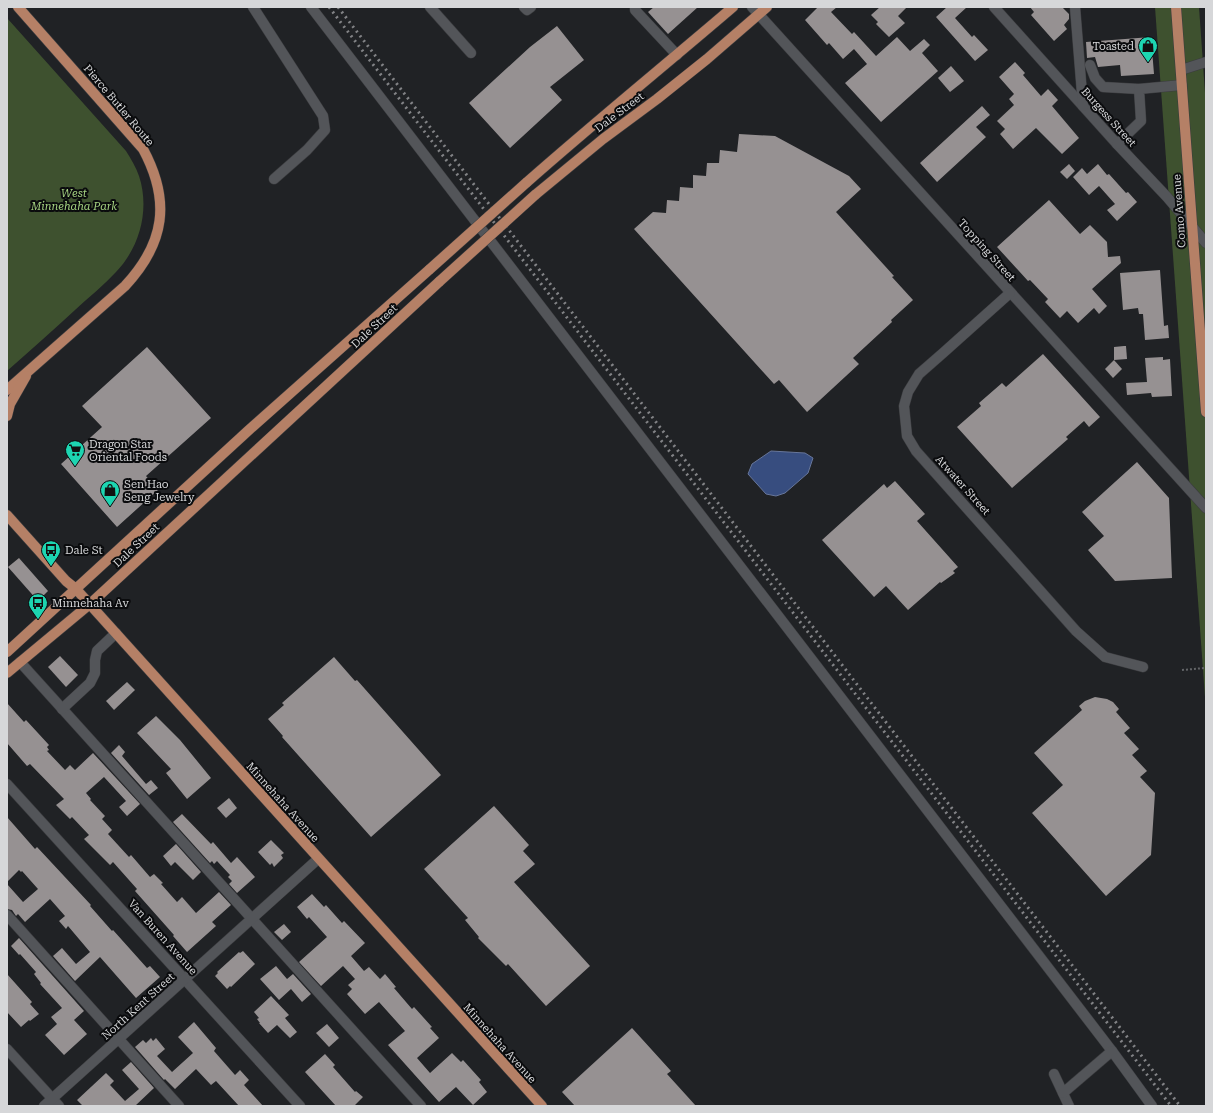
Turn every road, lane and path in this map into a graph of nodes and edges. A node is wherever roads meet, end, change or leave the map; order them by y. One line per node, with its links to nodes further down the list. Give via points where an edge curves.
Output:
1 (18, 7): 28 (main road, Pierce Butler Route, via 143,149 156,177 160,207 156,237 148,257 138,271)
2 (252, 7): 24 (street, via 323,116 325,130)
3 (311, 7): 51 (street)
4 (430, 7): 15 (street)
5 (524, 7): 6 (street, via 527,10)
6 (531, 7)
7 (635, 7): 16 (street)
8 (733, 7): 16 (main road, Dale Street)
9 (752, 7): 14 (street, Topping Street)
10 (767, 7): 14 (main road, Dale Street)
11 (994, 7): 22 (street, Burgess Street)
12 (1075, 7): 22 (street)
13 (1176, 7): 19 (main road, Como Avenue)
14 (758, 16): 27 (street, Topping Street); 35 (main road, Dale Street, bridge, via 708,59 603,139 536,195)
15 (471, 53)
16 (677, 55): 34 (main road, Dale Street, bridge, via 526,183 250,429)
17 (1206, 62): 19 (street)
18 (1090, 65): 21 (street, via 1095,78 1103,87)
19 (1181, 70): 20 (main road, Como Avenue)
20 (1182, 86): 21 (street); 25 (main road, Como Avenue)
21 (1139, 89): 23 (street, via 1141,121)
22 (1083, 106): 23 (street, Burgess Street)
23 (1117, 144): 25 (street, Burgess Street)
24 (274, 179)
25 (1192, 226): 26 (street, Burgess Street); 30 (main road, Como Avenue)
26 (1206, 243)
27 (1010, 292): 32 (street, Topping Street); 39 (street, Atwater Street, via 919,374 908,392 904,406 907,436 916,451 1076,631 1105,657)
28 (30, 370): 29 (main road, Pierce Butler Route); 31 (main road, via 10,404)
29 (7, 390)
30 (1206, 412)
31 (7, 416)
32 (1206, 508)
33 (7, 515): 34 (main road, Minnehaha Avenue)
34 (76, 589): 35 (main road, Minnehaha Avenue); 37 (main road, Dale Street)
35 (90, 604): 36 (main road, Minnehaha Avenue); 38 (main road, Dale Street)
36 (116, 633): 43 (street, via 97,652 95,673 90,683); 45 (main road, Minnehaha Avenue)
37 (7, 652)
38 (20, 662): 42 (main road, Dale Street); 43 (street)
39 (1143, 667)
40 (1205, 668): 41 (path)
41 (1182, 670)
42 (7, 673)
43 (62, 709): 47 (street)
44 (7, 784): 48 (street, Van Buren Avenue)
45 (318, 859): 47 (street, North Kent Street); 59 (main road, Minnehaha Avenue)
46 (7, 916): 49 (street)
47 (250, 919): 48 (street, North Kent Street); 58 (street)
48 (186, 979): 49 (street, North Kent Street); 57 (street, Van Buren Avenue)
49 (119, 1039): 54 (street, North Kent Street); 56 (street)
50 (7, 1049): 54 (street)
51 (1112, 1051): 53 (street); 61 (street)
52 (1054, 1074): 53 (street)
53 (1063, 1093): 60 (street)
54 (56, 1102): 55 (street, North Kent Street)
55 (44, 1106)
56 (179, 1106)
57 (300, 1106)
58 (421, 1106)
59 (542, 1106)
60 (1069, 1106)
61 (1152, 1106)

